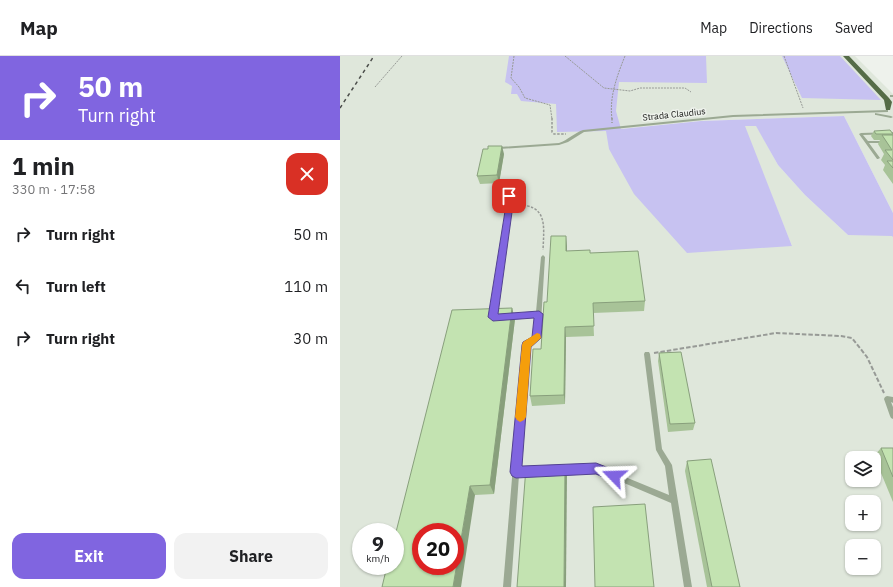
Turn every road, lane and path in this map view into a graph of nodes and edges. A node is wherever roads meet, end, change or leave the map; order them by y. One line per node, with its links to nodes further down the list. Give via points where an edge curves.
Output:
1 (402, 56): 8 (path)
2 (514, 56): 17 (path, via 511,78 525,98 550,105 552,132)
3 (565, 56): 9 (path, via 598,85)
4 (625, 56): 9 (path)
5 (784, 56): 14 (path)
6 (846, 56): 12 (main road, via 887,99)
7 (851, 56): 11 (main road)
8 (375, 87)
9 (614, 90): 10 (path, via 685,88); 15 (path, via 611,114)
10 (691, 92)
11 (892, 97)
12 (890, 112): 13 (lane, Strada Claudius); 13 (lane, Strada Claudius)
13 (856, 113): 14 (lane, Strada Claudius)
14 (805, 114): 15 (lane, Strada Claudius, via 713,118)
15 (613, 127): 17 (lane, Strada Claudius)
16 (893, 133): 18 (lane, via 862,133)
17 (576, 134): 20 (lane, Strada Claudius, via 569,141 559,144)
18 (867, 142): 19 (lane); 21 (lane)
19 (893, 142)
20 (499, 148)
21 (878, 158)
22 (508, 188): 23 (lane)
23 (509, 205): 24 (path, via 530,205 543,219); 25 (lane, via 493,317)
24 (543, 257): 25 (lane)
25 (539, 314): 31 (lane, via 537,338 526,345)
26 (647, 354): 27 (path, via 776,333 852,338 867,357); 32 (lane, via 659,450 668,465)
27 (890, 399): 28 (lane)
28 (893, 416)
29 (552, 470): 32 (lane, via 596,468)
30 (538, 471): 31 (lane)
31 (516, 472): 33 (lane)
32 (674, 501): 34 (lane)
33 (507, 587)
34 (688, 587)

